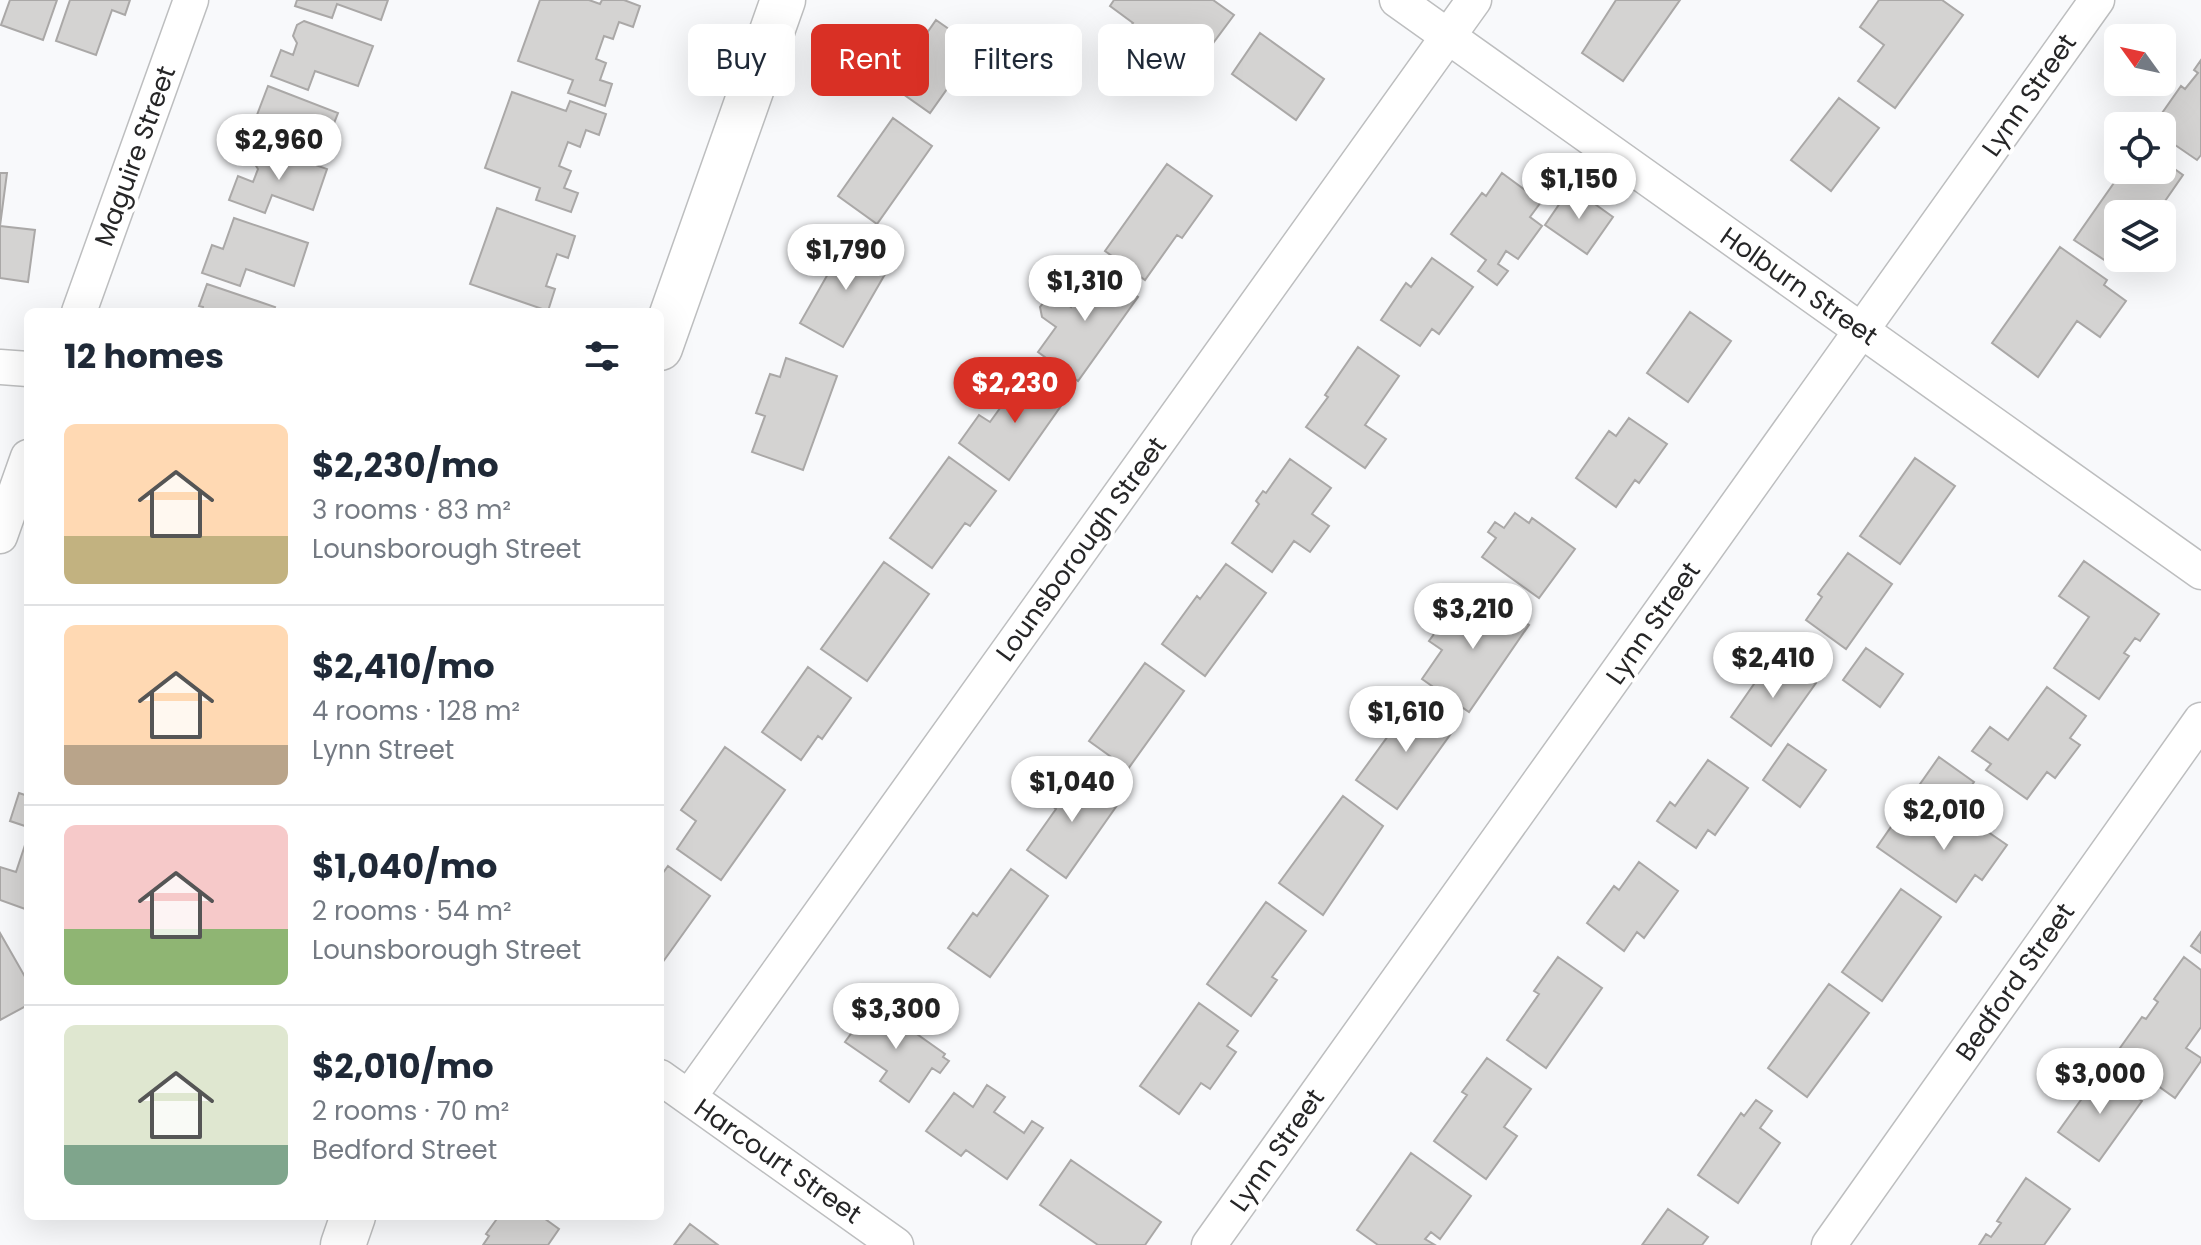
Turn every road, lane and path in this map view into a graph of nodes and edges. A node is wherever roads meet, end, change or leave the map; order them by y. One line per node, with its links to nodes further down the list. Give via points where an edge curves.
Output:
1 (191, 0): 7 (street, Maguire Street)
2 (783, 0): 9 (main road)
3 (1397, 0): 6 (street, Holburn Street)
4 (1474, 0): 6 (street, Lounsborough Street)
5 (2097, 0): 8 (street, Lynn Street)
6 (1448, 36): 8 (street, Holburn Street); 17 (street, Lounsborough Street)
7 (80, 308)
8 (1861, 331): 14 (street, Holburn Street); 21 (street, Lynn Street)
9 (664, 337)
10 (0, 367): 11 (street)
11 (24, 369)
12 (24, 468): 13 (street)
13 (0, 536)
14 (2201, 572)
15 (2201, 720): 22 (street, Bedford Street)
16 (664, 1080): 17 (street, Harcourt Street)
17 (689, 1097): 20 (street, Harcourt Street)
18 (352, 1220): 19 (main road)
19 (343, 1245)
20 (896, 1245)
21 (1209, 1245)
22 (1829, 1245)

